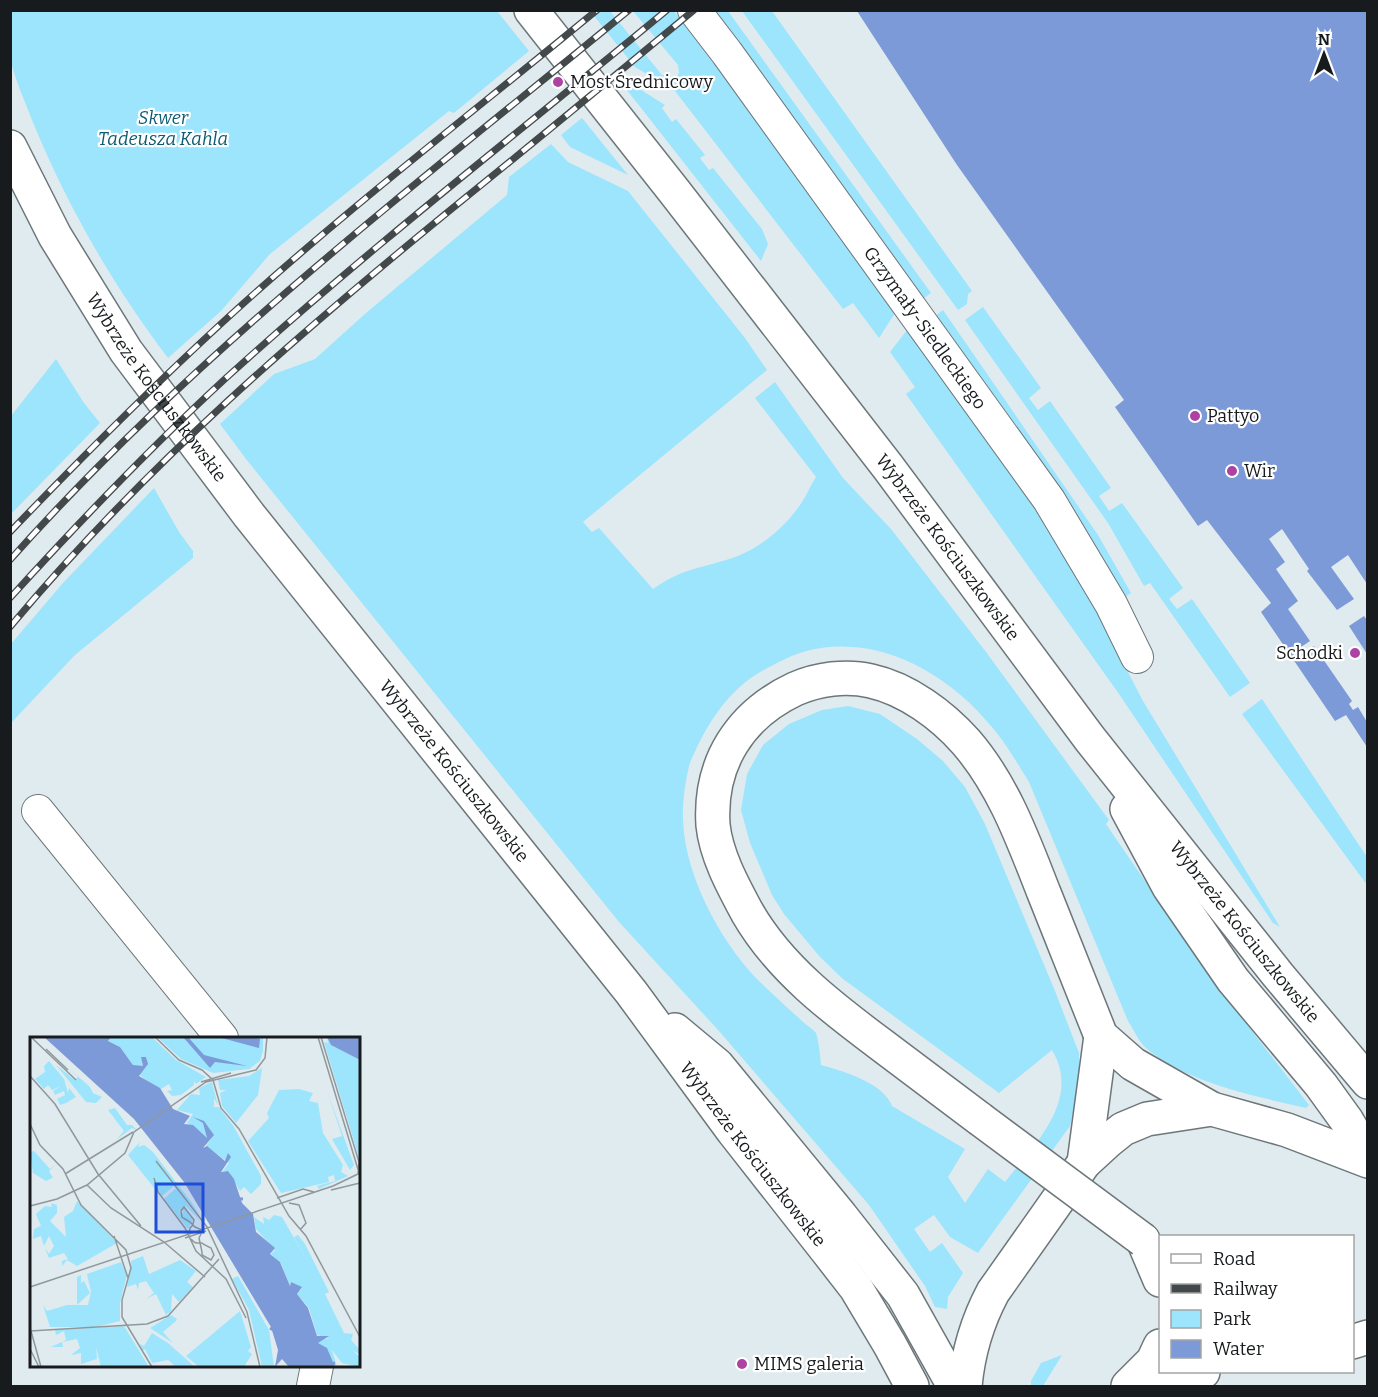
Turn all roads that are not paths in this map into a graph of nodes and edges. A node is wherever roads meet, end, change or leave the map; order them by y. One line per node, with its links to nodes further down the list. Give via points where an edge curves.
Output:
1 (531, 10): 5 (main road, Wybrzeże Kościuszkowskie, via 888,467)
2 (694, 10): 4 (street, Grzymały-Siedleckiego, via 1048,500 1111,604)
3 (10, 147): 7 (main road, Wybrzeże Kościuszkowskie, via 55,236 126,351 249,515)
4 (1137, 657)
5 (1090, 739): 10 (main road, Wybrzeże Kościuszkowskie); 12 (main road, via 1169,887 1233,980 1321,1085)
6 (38, 811): 9 (street)
7 (631, 992): 20 (main road, Wybrzeże Kościuszkowskie, via 856,1288); 21 (main road, via 717,1065 841,1216 903,1295)
8 (1101, 1036): 11 (main road, via 1133,1064); 13 (main road); 14 (main road, bridge, via 1010,809 983,763 946,722 888,686 847,678 808,684 782,696 759,710 742,728 727,751 717,778 714,828 720,855 748,914 771,947 840,1014)
9 (221, 1037)
10 (1368, 1082)
11 (1212, 1109): 12 (main road); 13 (main road, via 1147,1119 1123,1129)
12 (1368, 1159)
13 (1084, 1163): 22 (main road, via 993,1292 972,1343)
14 (1152, 1245): 15 (main road)
15 (1159, 1272)
16 (1159, 1350): 23 (main road)
17 (317, 1367): 19 (street)
18 (1196, 1373): 24 (main road)
19 (313, 1386)
20 (912, 1386)
21 (954, 1386)
22 (965, 1386)
23 (1128, 1386)
24 (1152, 1386)

